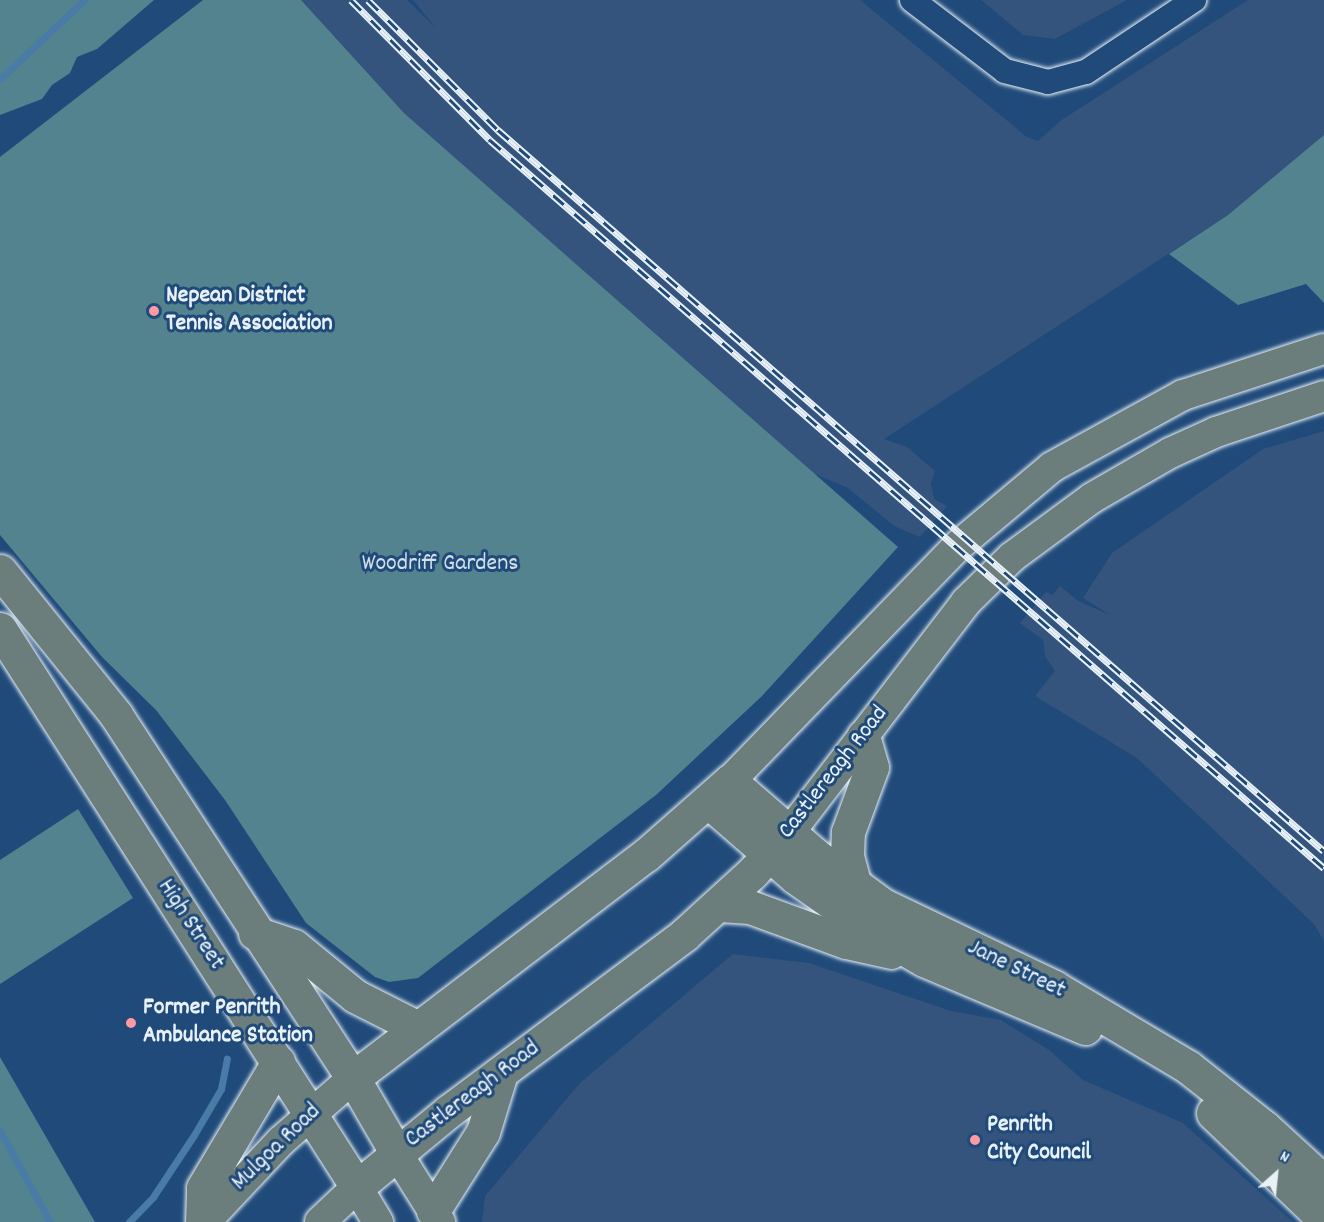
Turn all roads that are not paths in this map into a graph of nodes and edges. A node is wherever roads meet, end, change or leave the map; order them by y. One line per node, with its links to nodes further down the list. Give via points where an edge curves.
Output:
1 (912, 0): 2 (street, via 1005,71 1048,82 1086,72)
2 (1194, 0)
3 (1324, 349): 8 (main road, via 1183,395 1052,467 959,545)
4 (1324, 396): 7 (main road, Castlereagh Road, via 1216,432 1170,453 1059,521 993,573 966,602)
5 (0, 571): 12 (highway, via 116,715)
6 (0, 629): 15 (highway, High Street)
7 (863, 736): 9 (main road, Castlereagh Road); 10 (highway, via 872,766 848,832 848,857)
8 (711, 799): 9 (highway, Jane Street); 14 (highway)
9 (778, 844): 10 (highway, Jane Street); 11 (highway, Castlereagh Road); 13 (highway, Jane Street, via 833,906)
10 (855, 886): 20 (highway, Jane Street, via 913,921 1054,987 1145,1039 1264,1127)
11 (719, 905): 13 (highway, via 750,907 846,942); 16 (highway, Castlereagh Road, via 632,976)
12 (255, 933): 14 (highway, via 294,946 355,996); 17 (highway)
13 (924, 960): 23 (highway, Jane Street, via 1050,1010 1148,1064 1234,1130)
14 (417, 1027): 17 (highway)
15 (278, 1062): 18 (highway, High Street); 24 (highway, via 203,1188)
16 (501, 1073): 19 (highway, Castlereagh Road); 22 (highway, via 483,1132)
17 (353, 1078): 18 (main road, Mulgoa Road); 19 (highway)
18 (311, 1114): 21 (highway, High Street); 24 (main road, Mulgoa Road)
19 (396, 1152): 21 (highway, Castlereagh Road); 22 (main road)
20 (1324, 1182)
21 (357, 1186): 25 (main road); 26 (main road, High Street)
22 (436, 1217)
23 (1324, 1219)
24 (204, 1222)
25 (320, 1222)
26 (378, 1222)

